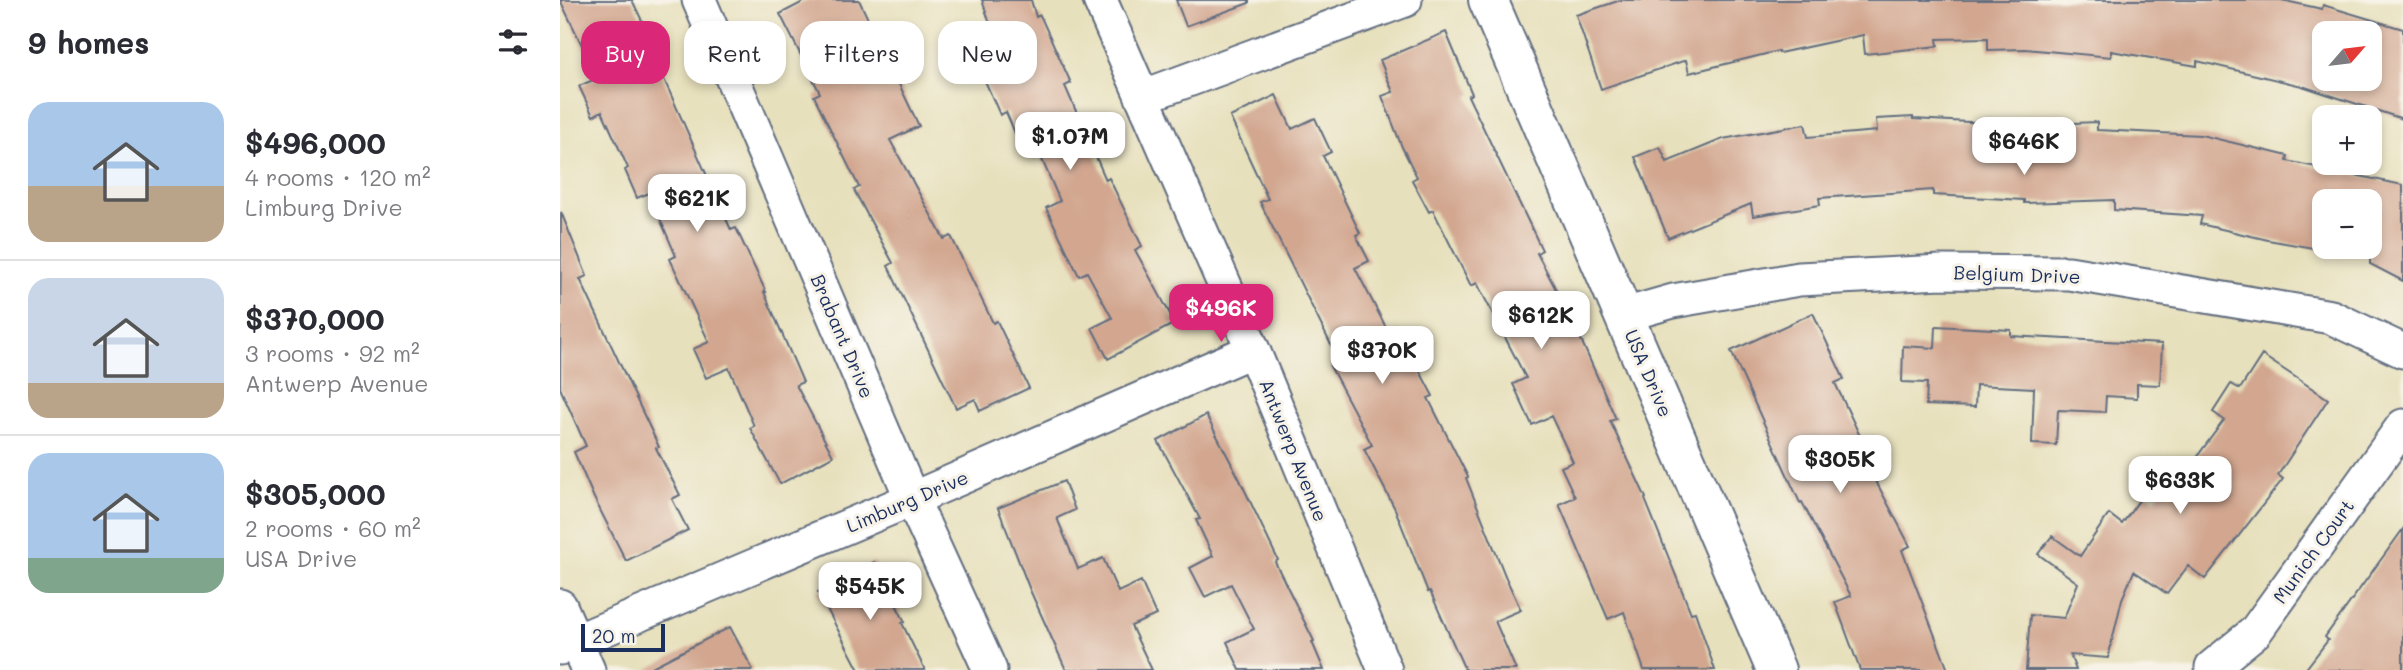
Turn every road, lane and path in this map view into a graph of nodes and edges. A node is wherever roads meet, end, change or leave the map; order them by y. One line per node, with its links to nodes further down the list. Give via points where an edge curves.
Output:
1 (699, 0): 10 (street, Brabant Drive)
2 (1100, 0): 5 (street, Antwerp Avenue)
3 (1405, 0): 5 (street)
4 (1488, 0): 6 (street, USA Drive)
5 (1142, 97): 7 (street, Antwerp Avenue)
6 (1624, 315): 8 (street, Belgium Drive, via 1673,301 1799,279 1942,272 2069,274 2331,317); 16 (street, USA Drive)
7 (1253, 350): 10 (street, Limburg Drive); 15 (street, Antwerp Avenue)
8 (2403, 351)
9 (2403, 426): 13 (street, Munich Court, via 2255,632)
10 (912, 499): 12 (street, Limburg Drive); 14 (street, Brabant Drive)
11 (560, 606): 12 (street)
12 (574, 653)
13 (2212, 667)
14 (990, 670)
15 (1385, 670)
16 (1776, 670)

